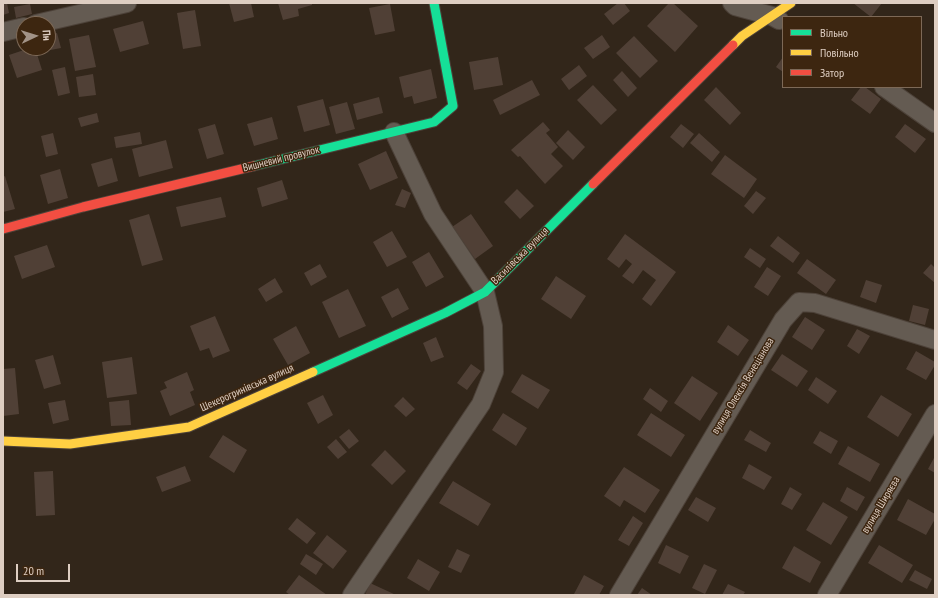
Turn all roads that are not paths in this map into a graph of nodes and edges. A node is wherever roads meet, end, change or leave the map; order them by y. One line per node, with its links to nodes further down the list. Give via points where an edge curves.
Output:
1 (127, 3): 5 (street)
2 (434, 3): 11 (street, Вишневий провулок, via 453,106 434,122)
3 (732, 3): 6 (street)
4 (791, 3): 6 (street, Василівська вулиця)
5 (56, 19)
6 (778, 19): 13 (street, Василівська вулиця, via 742,36)
7 (16, 29): 8 (street)
8 (3, 32)
9 (885, 88): 10 (street)
10 (935, 123)
11 (394, 132): 12 (street, Вишневий провулок); 13 (street, via 432,214)
12 (3, 229)
13 (485, 292): 16 (street, Шекерогринівська вулиця, via 189,427 70,444); 17 (street, Василівська вулиця, via 493,326 494,372 481,404)
14 (935, 340): 18 (street, вулиця Олексія Венеціанова, via 815,303 799,302 783,320)
15 (935, 414): 19 (street, вулиця Ширяєва)
16 (3, 441)
17 (352, 595)
18 (619, 595)
19 (827, 595)

